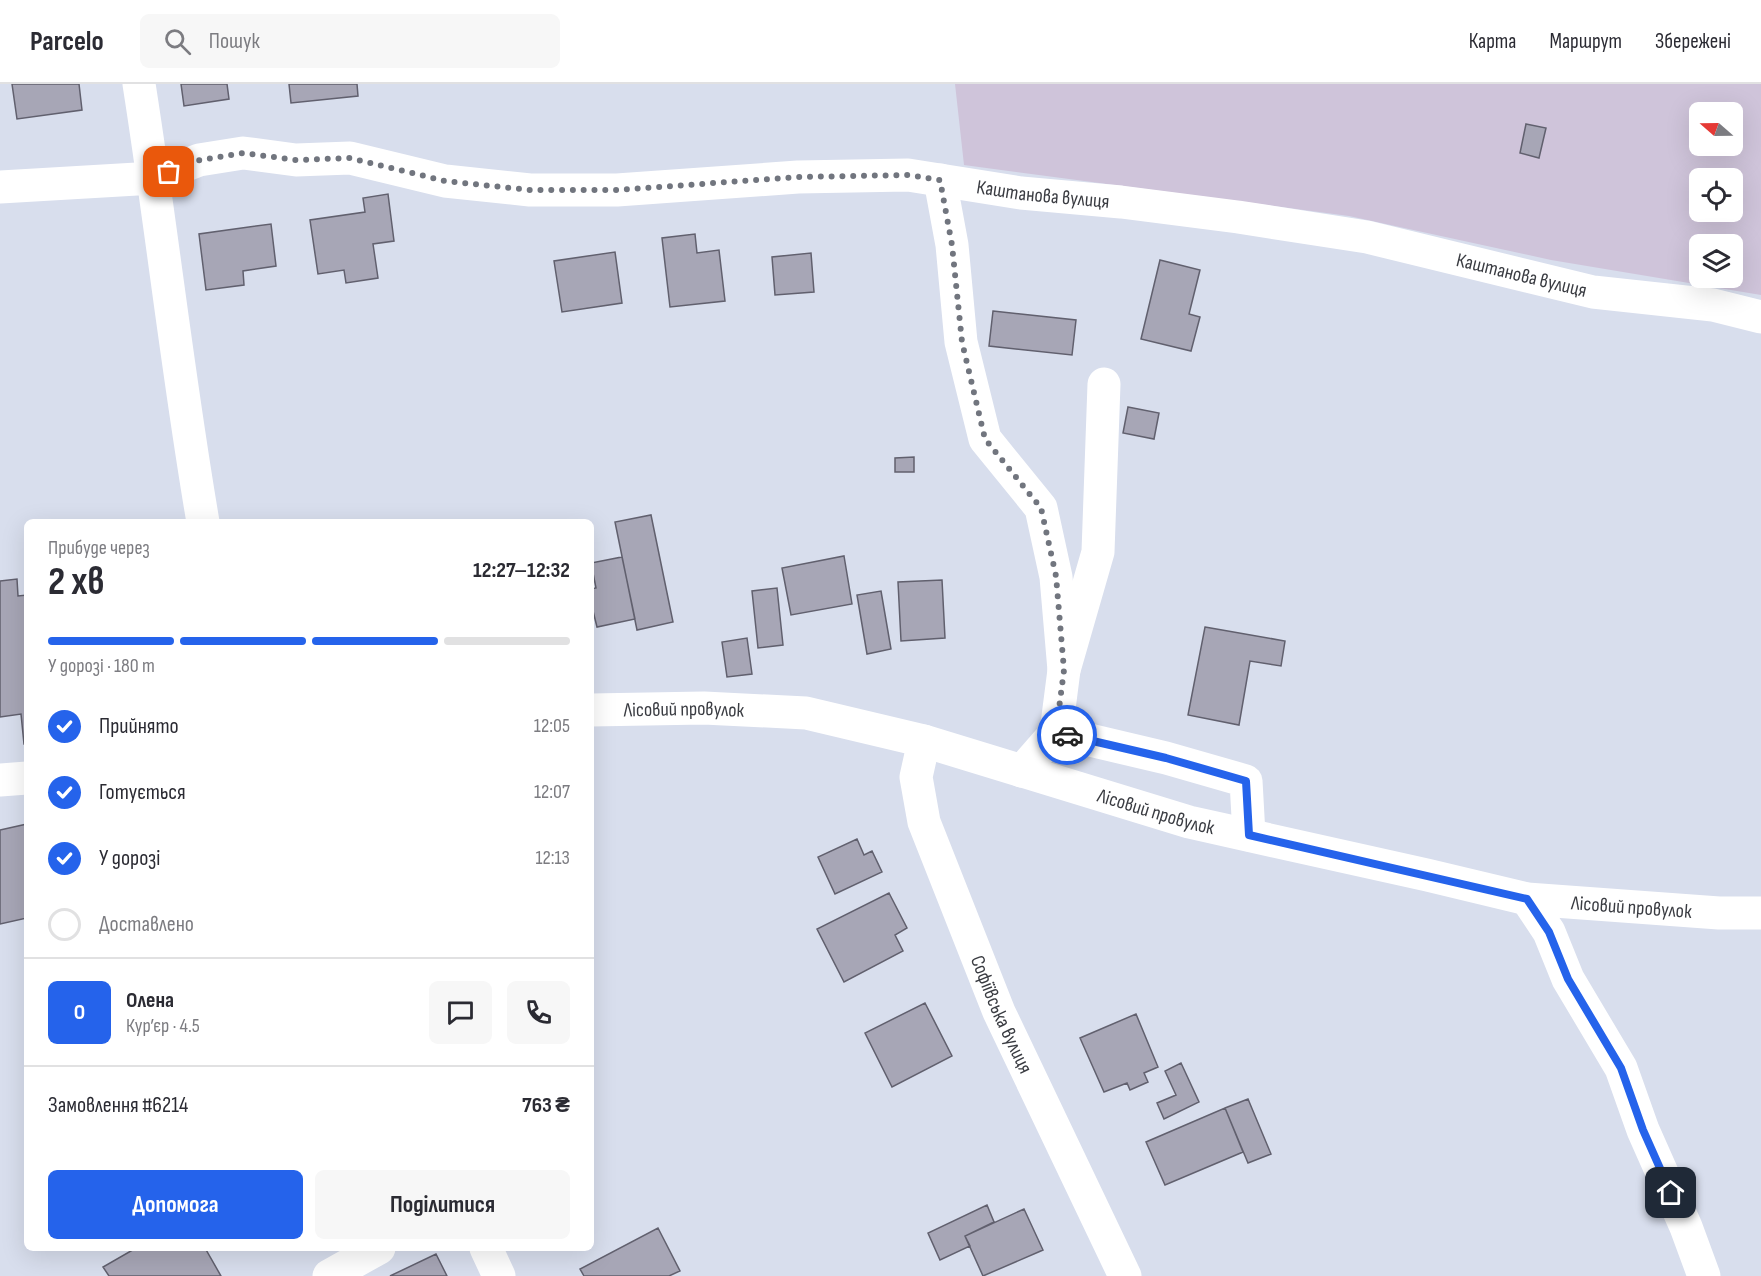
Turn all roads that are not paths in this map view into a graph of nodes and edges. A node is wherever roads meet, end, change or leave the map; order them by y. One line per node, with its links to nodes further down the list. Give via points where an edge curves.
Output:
1 (139, 84): 2 (street)
2 (154, 178): 3 (street, Каштанова вулиця, via 200,160 243,153 296,160 350,158 445,181 530,190 617,190 908,175); 4 (street, Каштанова вулиця); 7 (street)
3 (940, 180): 5 (street, Каштанова вулиця, via 1366,237 1593,292 1713,305); 8 (street, via 952,245 962,342 985,439 1041,508 1056,576)
4 (0, 187)
5 (1761, 317)
6 (1104, 384): 8 (street, via 1098,552)
7 (202, 519)
8 (1064, 670): 10 (street)
9 (594, 710): 11 (street, Лісовий провулок, via 704,708 806,713)
10 (1056, 732): 12 (street); 15 (street, via 1246,781)
11 (924, 741): 12 (street, Лісовий провулок); 24 (street, Софіївська вулиця, via 916,777 924,822 999,1012)
12 (1022, 771): 15 (street, Лісовий провулок, via 1190,822)
13 (24, 778): 14 (street)
14 (0, 780)
15 (1249, 835): 17 (street, Лісовий провулок)
16 (1761, 889): 18 (street)
17 (1527, 899): 18 (street, Лісовий провулок); 25 (street, via 1549,932 1568,979 1621,1068)
18 (1719, 913): 19 (street, Лісовий провулок)
19 (1761, 913)
20 (374, 1251): 22 (street)
21 (487, 1251): 23 (street)
22 (329, 1276)
23 (499, 1276)
24 (1125, 1276)
25 (1704, 1276)

